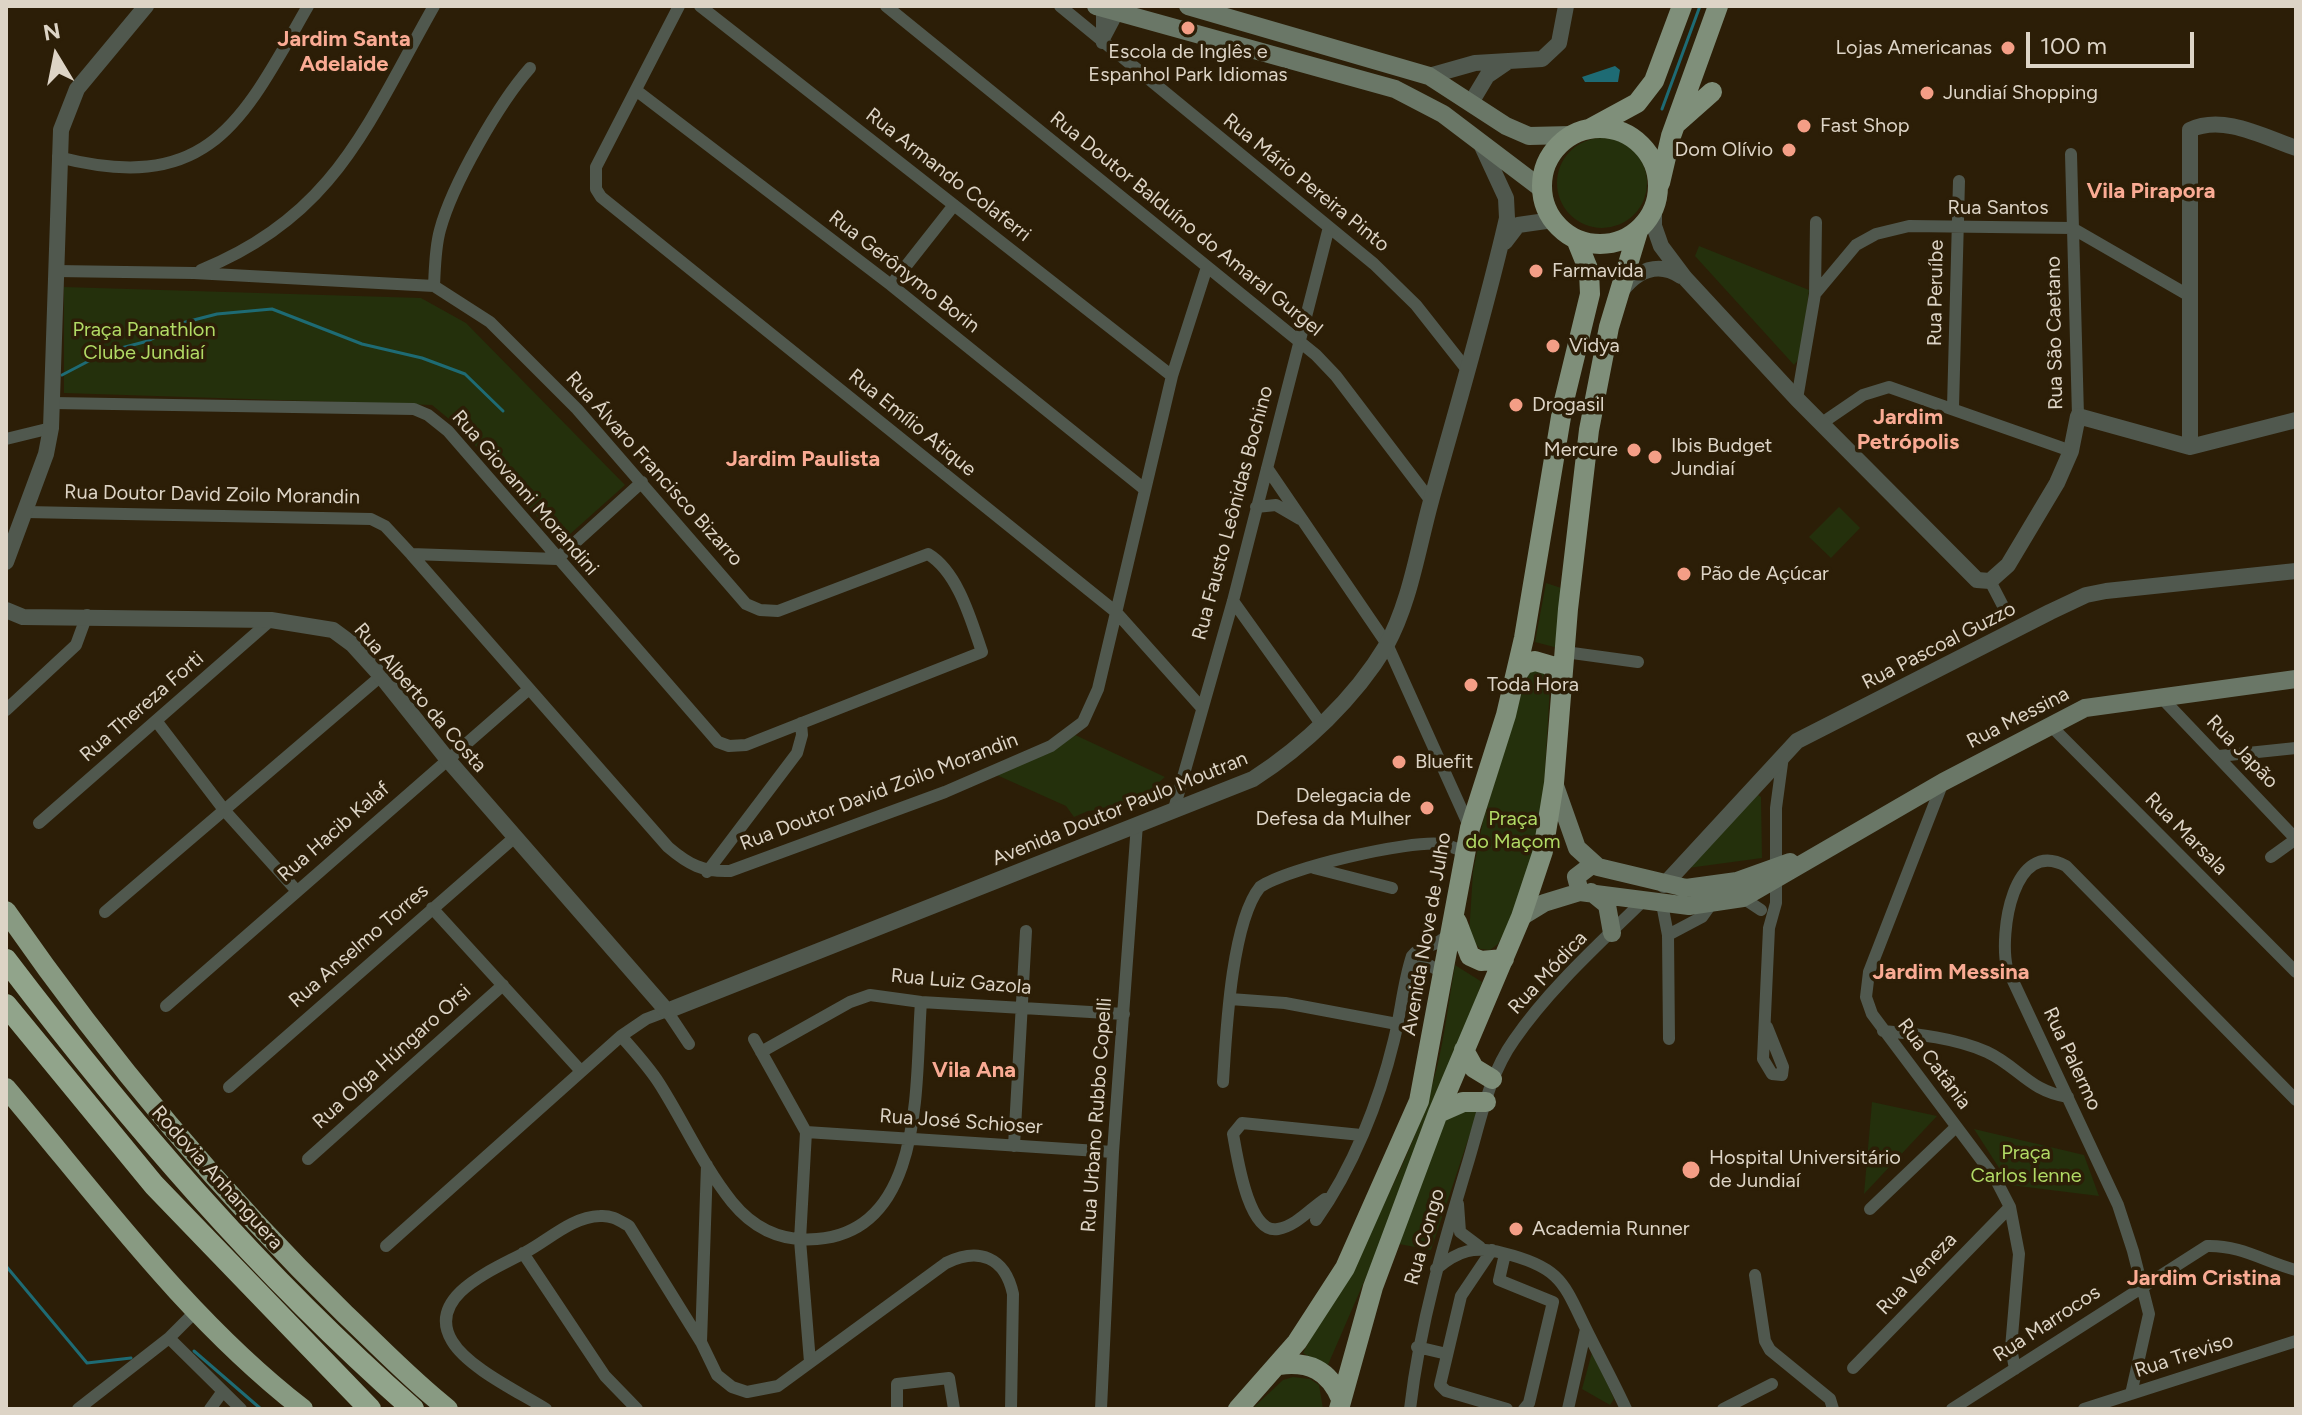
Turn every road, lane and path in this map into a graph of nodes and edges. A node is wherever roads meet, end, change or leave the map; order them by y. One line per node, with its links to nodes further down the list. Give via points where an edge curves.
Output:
1 (146, 6): 25 (street, via 77,89)
2 (308, 6): 25 (street, via 254,99 212,144 186,157 124,167)
3 (434, 6): 40 (street, via 352,149 322,190 259,244)
4 (679, 6): 17 (street)
5 (700, 6): 29 (street, Rua Armando Colaferri)
6 (886, 6): 38 (street, Rua Doutor Balduíno do Amaral Gurgel)
7 (1060, 6): 13 (street, Rua Mário Pereira Pinto)
8 (1188, 6): 16 (main road)
9 (1566, 6): 14 (street, via 1559,43 1551,53 1542,59)
10 (1682, 6): 21 (main road, via 1654,81 1637,103)
11 (1718, 6): 20 (main road)
12 (1108, 8): 13 (street); 22 (main road, via 1395,89 1443,114)
13 (1102, 43): 32 (street, Rua Mário Pereira Pinto)
14 (1508, 62): 16 (street, via 1475,63); 19 (street, via 1487,76)
15 (530, 68): 43 (street, via 450,200 439,232)
16 (1429, 76): 19 (main road)
17 (637, 91): 42 (street, Rua Gerônymo Borin); 75 (street, Rua Emílio Atique, via 596,167 601,197)
18 (1712, 92): 20 (main road)
19 (1472, 101): 21 (main road, via 1529,136)
20 (1674, 125): 28 (main road)
21 (1580, 132): 27 (main road, via 1549,158); 28 (main road, via 1612,130 1634,139 1654,163)
22 (1481, 144): 27 (main road); 37 (street, Avenida Doutor Paulo Moutran, via 1506,198)
23 (2296, 148): 46 (street, via 2225,125 2190,130)
24 (2071, 154): 34 (street, Rua São Caetano)
25 (58, 157): 39 (street)
26 (1959, 181): 33 (street, Rua Peruíbe)
27 (1542, 189): 30 (main road)
28 (1656, 201): 35 (main road); 41 (street, via 1654,226 1661,246)
29 (954, 205): 42 (street); 49 (street, Rua Armando Colaferri)
30 (1553, 220): 36 (main road); 37 (street, via 1518,225)
31 (1816, 222): 45 (street)
32 (1329, 227): 47 (street, Rua Fausto Leônidas Bochino); 48 (street, Rua Mário Pereira Pinto, via 1399,287)
33 (1957, 227): 34 (street, Rua Santos); 45 (street, Rua Santos, via 1909,226 1876,234 1843,257); 52 (street, Rua Peruíbe)
34 (2072, 228): 46 (street, Rua Santos); 53 (street, Rua São Caetano)
35 (1638, 231): 36 (main road, via 1603,244); 44 (main road)
36 (1576, 239): 82 (main road, Avenida Nove de Julho, via 1589,271 1590,294 1563,405)
37 (1500, 251): 48 (street, Avenida Doutor Paulo Moutran)
38 (1207, 267): 47 (street, Rua Doutor Balduíno do Amaral Gurgel); 49 (street, Rua Doutor David Zoilo Morandin)
39 (56, 271): 40 (street, Rua Álvaro Francisco Bizarro); 51 (street)
40 (194, 273): 43 (street, Rua Álvaro Francisco Bizarro)
41 (1685, 278): 44 (street, via 1672,270 1650,269 1636,274); 50 (street)
42 (891, 285): 62 (street, Rua Gerônymo Borin)
43 (434, 286): 61 (street, Rua Álvaro Francisco Bizarro, via 490,322)
44 (1619, 294): 79 (main road, via 1589,430)
45 (1815, 294): 50 (street)
46 (2188, 295): 58 (street)
47 (1297, 341): 60 (street, Rua Fausto Leônidas Bochino); 63 (street, Rua Doutor Balduíno do Amaral Gurgel, via 1336,376)
48 (1468, 371): 63 (street, Avenida Doutor Paulo Moutran)
49 (1172, 376): 62 (street, Rua Doutor David Zoilo Morandin)
50 (1797, 399): 55 (street)
51 (53, 403): 56 (street); 68 (street, Rua Giovanni Morandini, via 414,409 448,431)
52 (1953, 407): 55 (street, via 1889,387 1863,395); 59 (street)
53 (2078, 416): 58 (street); 59 (street, Rua São Caetano)
54 (2296, 420): 58 (street)
55 (1822, 423): 71 (street, via 1968,574)
56 (51, 428): 57 (street); 65 (street)
57 (6, 439)
58 (2190, 447)
59 (2071, 451): 71 (street, Rua São Caetano, via 2008,565)
60 (1267, 468): 64 (street, Rua Fausto Leônidas Bochino); 66 (street)
61 (642, 482): 68 (street); 90 (street, Rua Álvaro Francisco Bizarro, via 746,604 760,610 778,611 928,554 942,562 982,652)
62 (1143, 488): 75 (street, Rua Doutor David Zoilo Morandin)
63 (1431, 501): 78 (street, Avenida Doutor Paulo Moutran)
64 (1256, 507): 66 (street, via 1276,505); 72 (street, Rua Fausto Leônidas Bochino)
65 (26, 512): 67 (street, Rua Doutor David Zoilo Morandin, via 350,516 385,526); 69 (street)
66 (1306, 523): 78 (street)
67 (411, 554): 68 (street); 84 (street, Rua Doutor David Zoilo Morandin)
68 (557, 559): 90 (street, Rua Giovanni Morandini, via 718,742 746,745)
69 (6, 562)
70 (2296, 571): 94 (street, Rua Pascoal Guzzo, via 2086,595 1817,730)
71 (1990, 581): 73 (street)
72 (1233, 601): 87 (street, Rua Fausto Leônidas Bochino); 91 (street)
73 (2003, 606)
74 (6, 610): 76 (street, Rua Alberto da Costa, via 23,617)
75 (1116, 612): 87 (street, Rua Emílio Atique); 112 (street, Rua Doutor David Zoilo Morandin, via 1091,707 1083,722 1051,746 759,863)
76 (87, 615): 77 (street, Rua Alberto da Costa); 88 (street, via 76,645)
77 (271, 620): 81 (street, Rua Alberto da Costa, via 333,630); 89 (street, Rua Thereza Forti)
78 (1387, 644): 91 (street, Avenida Doutor Paulo Moutran); 105 (street)
79 (1565, 652): 80 (street); 86 (main road)
80 (1638, 662)
81 (381, 676): 96 (street, Rua Alberto da Costa); 102 (street)
82 (1516, 676): 86 (main road, via 1529,663 1552,666); 105 (main road, Avenida Nove de Julho)
83 (2296, 679): 85 (main road, Rua Messina)
84 (529, 689): 96 (street, Rua Hacib Kalaf); 112 (street, Rua Doutor David Zoilo Morandin, via 668,847)
85 (2159, 695): 92 (main road, Rua Messina, via 2099,704); 95 (street, Rua Japão)
86 (1561, 696): 98 (main road)
87 (1201, 707): 101 (street, Rua Fausto Leônidas Bochino)
88 (6, 710)
89 (157, 722): 102 (street); 103 (street, Rua Thereza Forti)
90 (801, 723): 112 (street, via 797,753)
91 (1321, 724): 101 (street, Avenida Doutor Paulo Moutran, via 1253,779)
92 (2049, 724): 97 (main road, Rua Messina); 133 (street, Rua Marsala)
93 (2296, 748): 95 (street)
94 (1783, 753): 99 (street, Rua Pascoal Guzzo); 100 (street)
95 (2219, 756): 107 (street, Rua Japão)
96 (448, 760): 106 (street, Rua Alberto da Costa); 115 (street, Rua Hacib Kalaf)
97 (1943, 782): 113 (main road, Rua Messina); 146 (street, Rua Catânia, via 1869,972 1866,997)
98 (1554, 783): 110 (main road, via 1577,848); 125 (main road, via 1543,851)
99 (1756, 783): 100 (street, via 1767,790); 117 (street, Rua Pascoal Guzzo)
100 (1776, 808): 113 (street)
101 (1174, 809): 104 (street, Avenida Doutor Paulo Moutran)
102 (225, 811): 115 (street); 124 (street)
103 (39, 823)
104 (1137, 824): 142 (street, Avenida Doutor Paulo Moutran); 143 (street, Rua Urbano Rubbo Copelli)
105 (1470, 828): 108 (main road, Avenida Nove de Julho)
106 (515, 837): 121 (street, Rua Anselmo Torres); 142 (street, Rua Alberto da Costa)
107 (2295, 838): 109 (street)
108 (1465, 852): 111 (street, via 1433,844); 126 (main road, Avenida Nove de Julho)
109 (2271, 857)
110 (1593, 864): 116 (main road, via 1576,877); 117 (main road, Rua Messina)
111 (1308, 866): 114 (street); 137 (street, via 1271,879 1254,894 1242,928)
112 (707, 872)
113 (1777, 873): 117 (main road, Rua Messina); 118 (main road, Rua Messina); 120 (street)
114 (1392, 888)
115 (296, 890): 140 (street, Rua Hacib Kalaf)
116 (1586, 892): 117 (main road, Rua Messina); 125 (main road, Rua Messina, via 1544,903); 129 (main road, via 1607,905)
117 (1656, 897): 119 (main road, Rua Messina); 129 (street, Rua Módica); 130 (street)
118 (1743, 898): 119 (main road, Rua Messina); 122 (street)
119 (1712, 903): 130 (street, via 1702,917)
120 (1776, 903): 122 (street); 127 (street)
121 (432, 908): 136 (street); 156 (street, Rua Anselmo Torres)
122 (1761, 910): 127 (street)
123 (6, 911): 189 (highway, via 103,1042 212,1175)
124 (105, 912)
125 (1521, 917): 131 (main road)
126 (1456, 918): 131 (main road, via 1470,956 1481,961); 134 (street, via 1440,944 1416,951); 135 (main road, Avenida Nove de Julho)
127 (1769, 928): 145 (street)
128 (1026, 931): 141 (street)
129 (1612, 933): 154 (street, Rua Módica, via 1534,1015)
130 (1668, 935): 149 (street)
131 (1504, 959): 151 (main road)
132 (6, 960): 205 (highway, Rodovia Anhanguera, via 150,1143 311,1316)
133 (2296, 972)
134 (1405, 982): 135 (street, via 1413,968 1427,964 1438,970); 144 (street)
135 (1444, 984): 192 (main road, Avenida Nove de Julho, via 1419,1101 1401,1147 1345,1268)
136 (503, 985): 153 (street); 168 (street, Rua Olga Húngaro Orsi)
137 (1230, 999): 144 (street, via 1285,1003); 155 (street)
138 (921, 1002): 141 (street, Rua Luiz Gazola); 152 (street, Rua Luiz Gazola, via 883,995 860,998); 165 (street)
139 (6, 1005): 204 (highway, via 154,1185)
140 (166, 1006)
141 (1022, 1008): 143 (street, Rua Luiz Gazola); 166 (street)
142 (667, 1011): 147 (street); 150 (street, Rua Alberto da Costa)
143 (1124, 1014): 167 (street, Rua Urbano Rubbo Copelli)
144 (1397, 1024): 164 (street)
145 (1767, 1027)
146 (1883, 1031): 158 (street, via 1985,1052 2032,1086); 162 (street, Rua Catânia)
147 (621, 1036): 153 (street); 169 (street, via 658,1081)
148 (754, 1039): 152 (street)
149 (1669, 1039)
150 (689, 1044)
151 (1464, 1050): 154 (main road, via 1474,1068); 161 (main road)
152 (761, 1052): 163 (street)
153 (580, 1070): 176 (street)
154 (1492, 1079): 160 (street, Rua Congo)
155 (1223, 1082)
156 (229, 1087)
157 (6, 1088): 183 (highway)
158 (2068, 1097): 159 (street, Rua Palermo, via 2002,947 2022,877 2041,859 2066,866); 182 (street, Rua Palermo, via 2118,1205)
159 (2296, 1100)
160 (1486, 1102): 161 (main road, via 1463,1102); 171 (street, Rua Congo)
161 (1438, 1113): 198 (main road, via 1373,1287)
162 (1956, 1127): 172 (street, Rua Catânia); 173 (street)
163 (806, 1132): 165 (street, Rua José Schioser); 175 (street)
164 (1361, 1135): 170 (street); 170 (street, via 1242,1123 1233,1134 1255,1216 1267,1229 1289,1225)
165 (910, 1139): 166 (street, Rua José Schioser); 175 (street, via 885,1202 864,1221 824,1239)
166 (1014, 1146): 167 (street, Rua José Schioser)
167 (1113, 1152): 213 (street, Rua Urbano Rubbo Copelli)
168 (308, 1159)
169 (707, 1165): 175 (street, via 733,1203 755,1223 777,1236); 187 (street)
170 (1335, 1193): 174 (street)
171 (1458, 1197): 177 (street, via 1460,1232); 179 (street, Rua Congo)
172 (2010, 1207): 193 (street, Rua Veneza); 194 (street, Rua Catânia, via 2019,1254 2011,1348)
173 (1870, 1209)
174 (1316, 1220)
175 (800, 1240): 191 (street)
176 (386, 1246)
177 (1493, 1251): 179 (street, via 1457,1252); 184 (street, via 1534,1261 1556,1277 1573,1298); 190 (street, via 1461,1296); 217 (street, via 1499,1280 1553,1302)
178 (523, 1253): 187 (street, via 577,1220 613,1217 629,1226); 208 (street, via 467,1286 450,1303 446,1324 464,1356); 209 (street, via 605,1376)
179 (1436, 1269): 188 (street, Rua Congo)
180 (2296, 1270): 182 (street, Rua Marrocos, via 2248,1251 2207,1246)
181 (1755, 1275): 220 (street, via 1770,1350 1830,1399)
182 (2142, 1285): 194 (street, Rua Marrocos); 197 (street, Rua Palermo, via 2148,1326)
183 (195, 1312): 185 (street); 203 (highway)
184 (1586, 1329): 199 (street); 218 (street)
185 (169, 1338): 196 (street); 200 (street)
186 (2296, 1341): 197 (street, Rua Treviso)
187 (701, 1342): 191 (street, via 717,1375 747,1392 778,1386)
188 (1417, 1347): 190 (street); 215 (street, Rua Congo)
189 (380, 1348): 206 (highway); 207 (highway)
190 (1447, 1354): 216 (street, via 1443,1389)
191 (810, 1362): 212 (street, via 960,1256 982,1255 998,1262 1013,1294)
192 (1279, 1365): 198 (main road, via 1312,1366 1326,1375); 214 (main road, Avenida Nove de Julho)
193 (1853, 1368)
194 (2015, 1369): 221 (street, Rua Marrocos)
195 (1772, 1384): 219 (street)
196 (223, 1391): 201 (street); 202 (street)
197 (2131, 1394): 222 (street, Rua Treviso)
198 (1340, 1404)
199 (1571, 1407)
200 (78, 1409)
201 (210, 1409)
202 (241, 1409)
203 (303, 1409)
204 (370, 1409)
205 (413, 1409)
206 (448, 1409)
207 (463, 1409)
208 (546, 1409)
209 (637, 1409)
210 (897, 1409): 211 (street, via 897,1384 942,1376 952,1384)
211 (954, 1409)
212 (1011, 1409)
213 (1101, 1409)
214 (1238, 1409)
215 (1410, 1409)
216 (1507, 1409)
217 (1524, 1409)
218 (1626, 1409)
219 (1723, 1409)
220 (1833, 1409)
221 (1952, 1409)
222 (2084, 1409)

